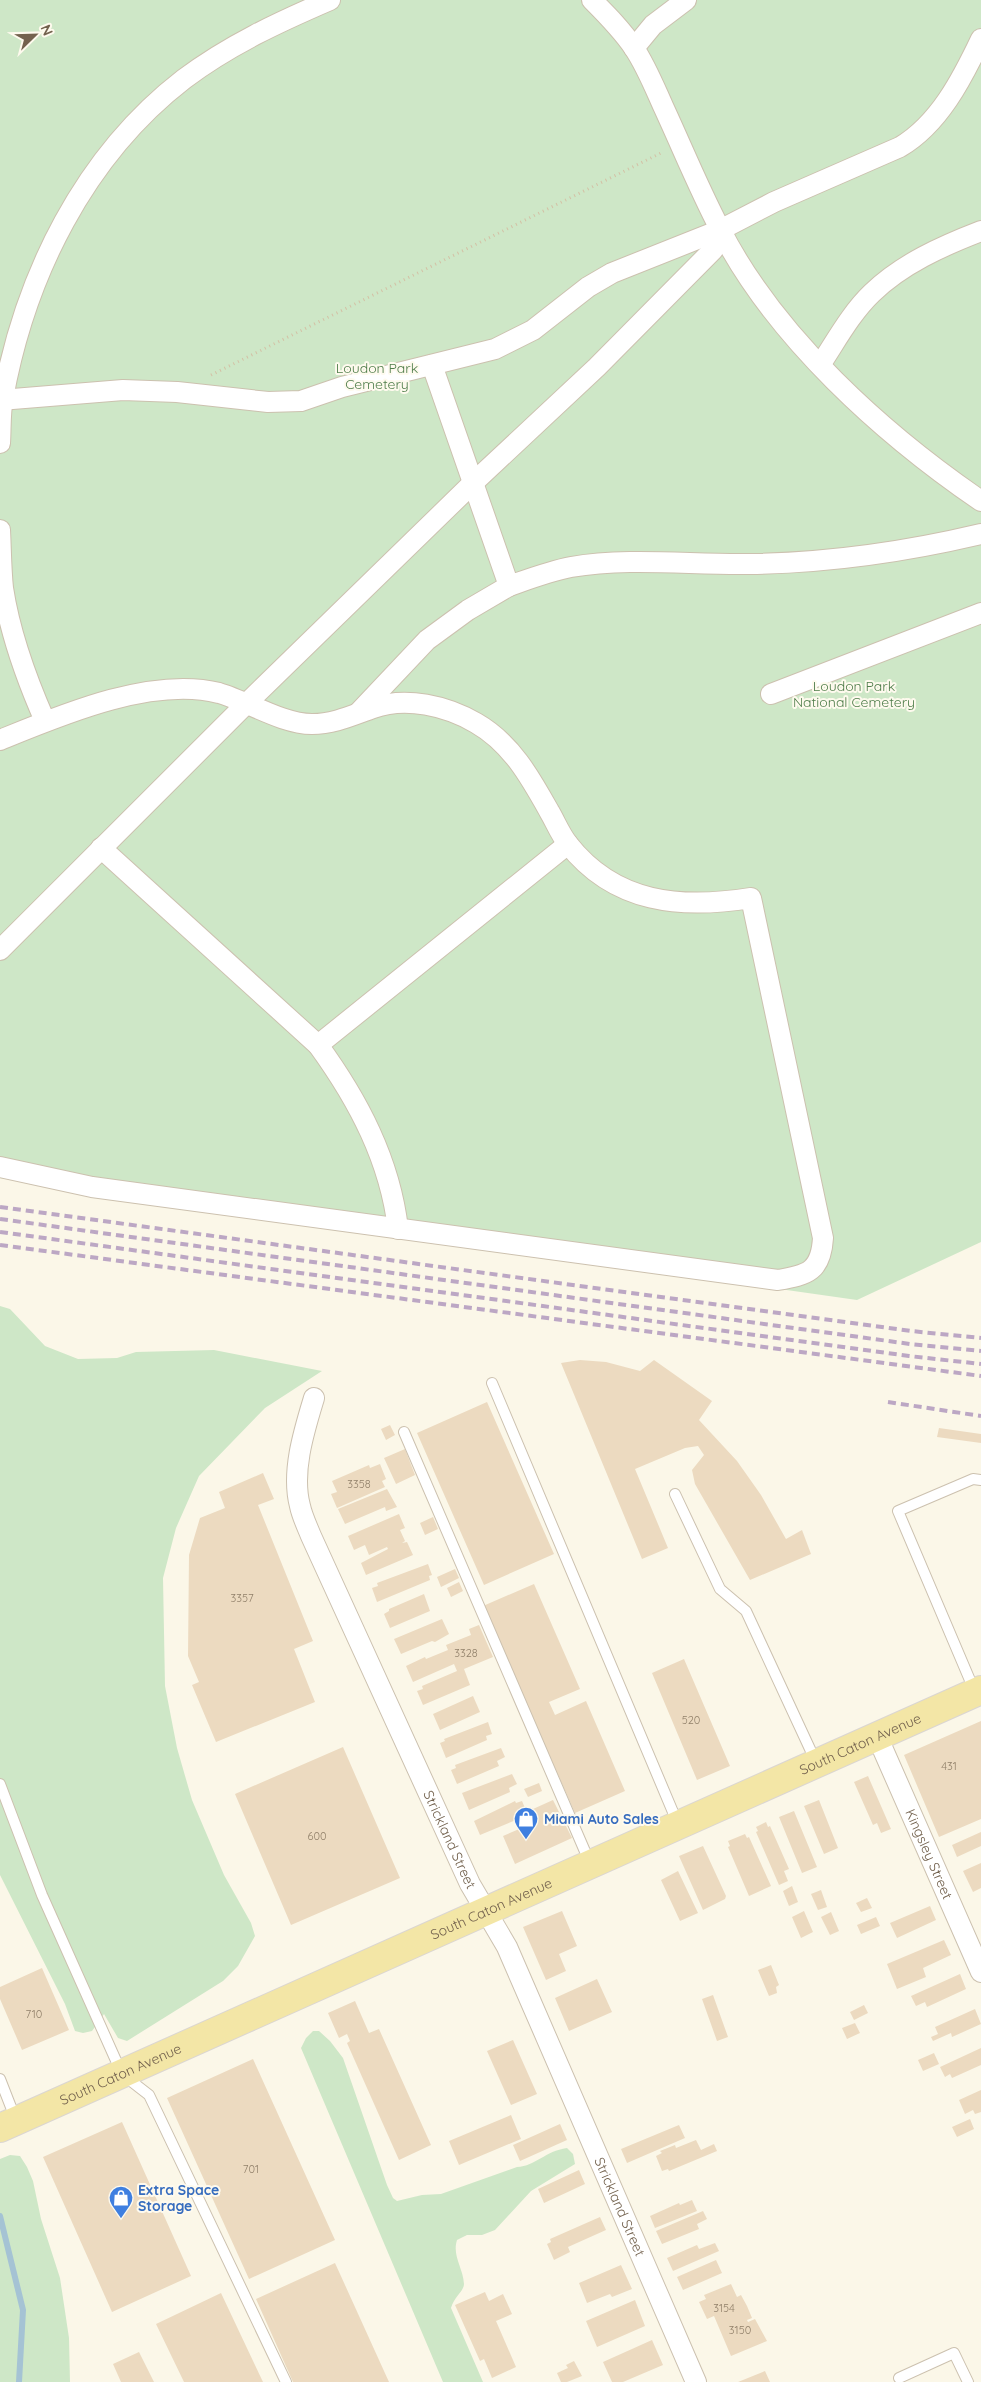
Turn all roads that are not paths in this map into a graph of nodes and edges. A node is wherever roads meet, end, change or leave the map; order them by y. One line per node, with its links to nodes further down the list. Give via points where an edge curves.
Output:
1 (330, 0): 10 (street, via 269,26 184,80 109,153 79,195 28,298)
2 (592, 0): 5 (street)
3 (686, 0): 5 (street, via 653,25)
4 (981, 39): 6 (street, via 948,98 914,138)
5 (634, 48): 6 (street)
6 (720, 230): 8 (street, via 612,273 588,286 533,330 495,349); 9 (street, via 753,285 786,329); 12 (street, via 713,250 597,367)
7 (981, 231): 9 (street, via 939,247 899,272 872,294 849,321)
8 (432, 365): 10 (street, via 302,400 268,402 123,390); 12 (street)
9 (820, 365): 13 (street, via 888,431 936,471)
10 (1, 400): 11 (street)
11 (0, 443)
12 (474, 482): 16 (street); 19 (street)
13 (981, 502)
14 (0, 530): 21 (street, via 3,588 14,638 27,682)
15 (981, 534): 16 (street, via 935,545 808,561 748,564 643,562 570,567)
16 (509, 586): 20 (street, via 468,610 427,640)
17 (981, 613): 18 (street)
18 (771, 694)
19 (247, 703): 20 (street, via 307,724 325,724); 21 (street, via 194,688 152,691); 24 (street)
20 (356, 715): 23 (street, via 376,706 434,705 478,724 516,757)
21 (45, 721): 22 (street)
22 (0, 740)
23 (568, 844): 26 (street); 28 (street, via 594,870 645,897 694,904 751,898 823,1238 822,1254 816,1266 807,1273 778,1280)
24 (101, 848): 25 (street); 26 (street)
25 (0, 950)
26 (318, 1044): 28 (street, via 340,1075 371,1134 394,1196)
27 (0, 1167): 28 (street, via 92,1187)
28 (398, 1229)
29 (492, 1383): 38 (lane)
30 (314, 1398): 40 (street, Strickland Street, via 305,1426 299,1466 300,1506 470,1884)
31 (404, 1432): 39 (lane)
32 (981, 1480): 34 (lane, via 973,1479 898,1511)
33 (675, 1494): 36 (lane, via 720,1589 746,1611)
34 (978, 1691): 35 (main road, South Caton Avenue)
35 (877, 1736): 36 (main road, South Caton Avenue); 41 (street, Kingsley Street)
36 (816, 1763): 38 (main road, South Caton Avenue)
37 (0, 1784): 42 (lane, via 42,1895)
38 (678, 1825): 39 (main road, South Caton Avenue)
39 (590, 1864): 40 (main road, South Caton Avenue)
40 (486, 1910): 42 (main road, South Caton Avenue); 47 (street, Strickland Street, via 506,1947)
41 (981, 1972)
42 (122, 2074): 44 (main road, South Caton Avenue); 46 (lane, via 149,2095)
43 (0, 2079): 44 (lane)
44 (8, 2124)
45 (899, 2378): 48 (lane, via 954,2353)
46 (286, 2382)
47 (696, 2382)
48 (968, 2382)

